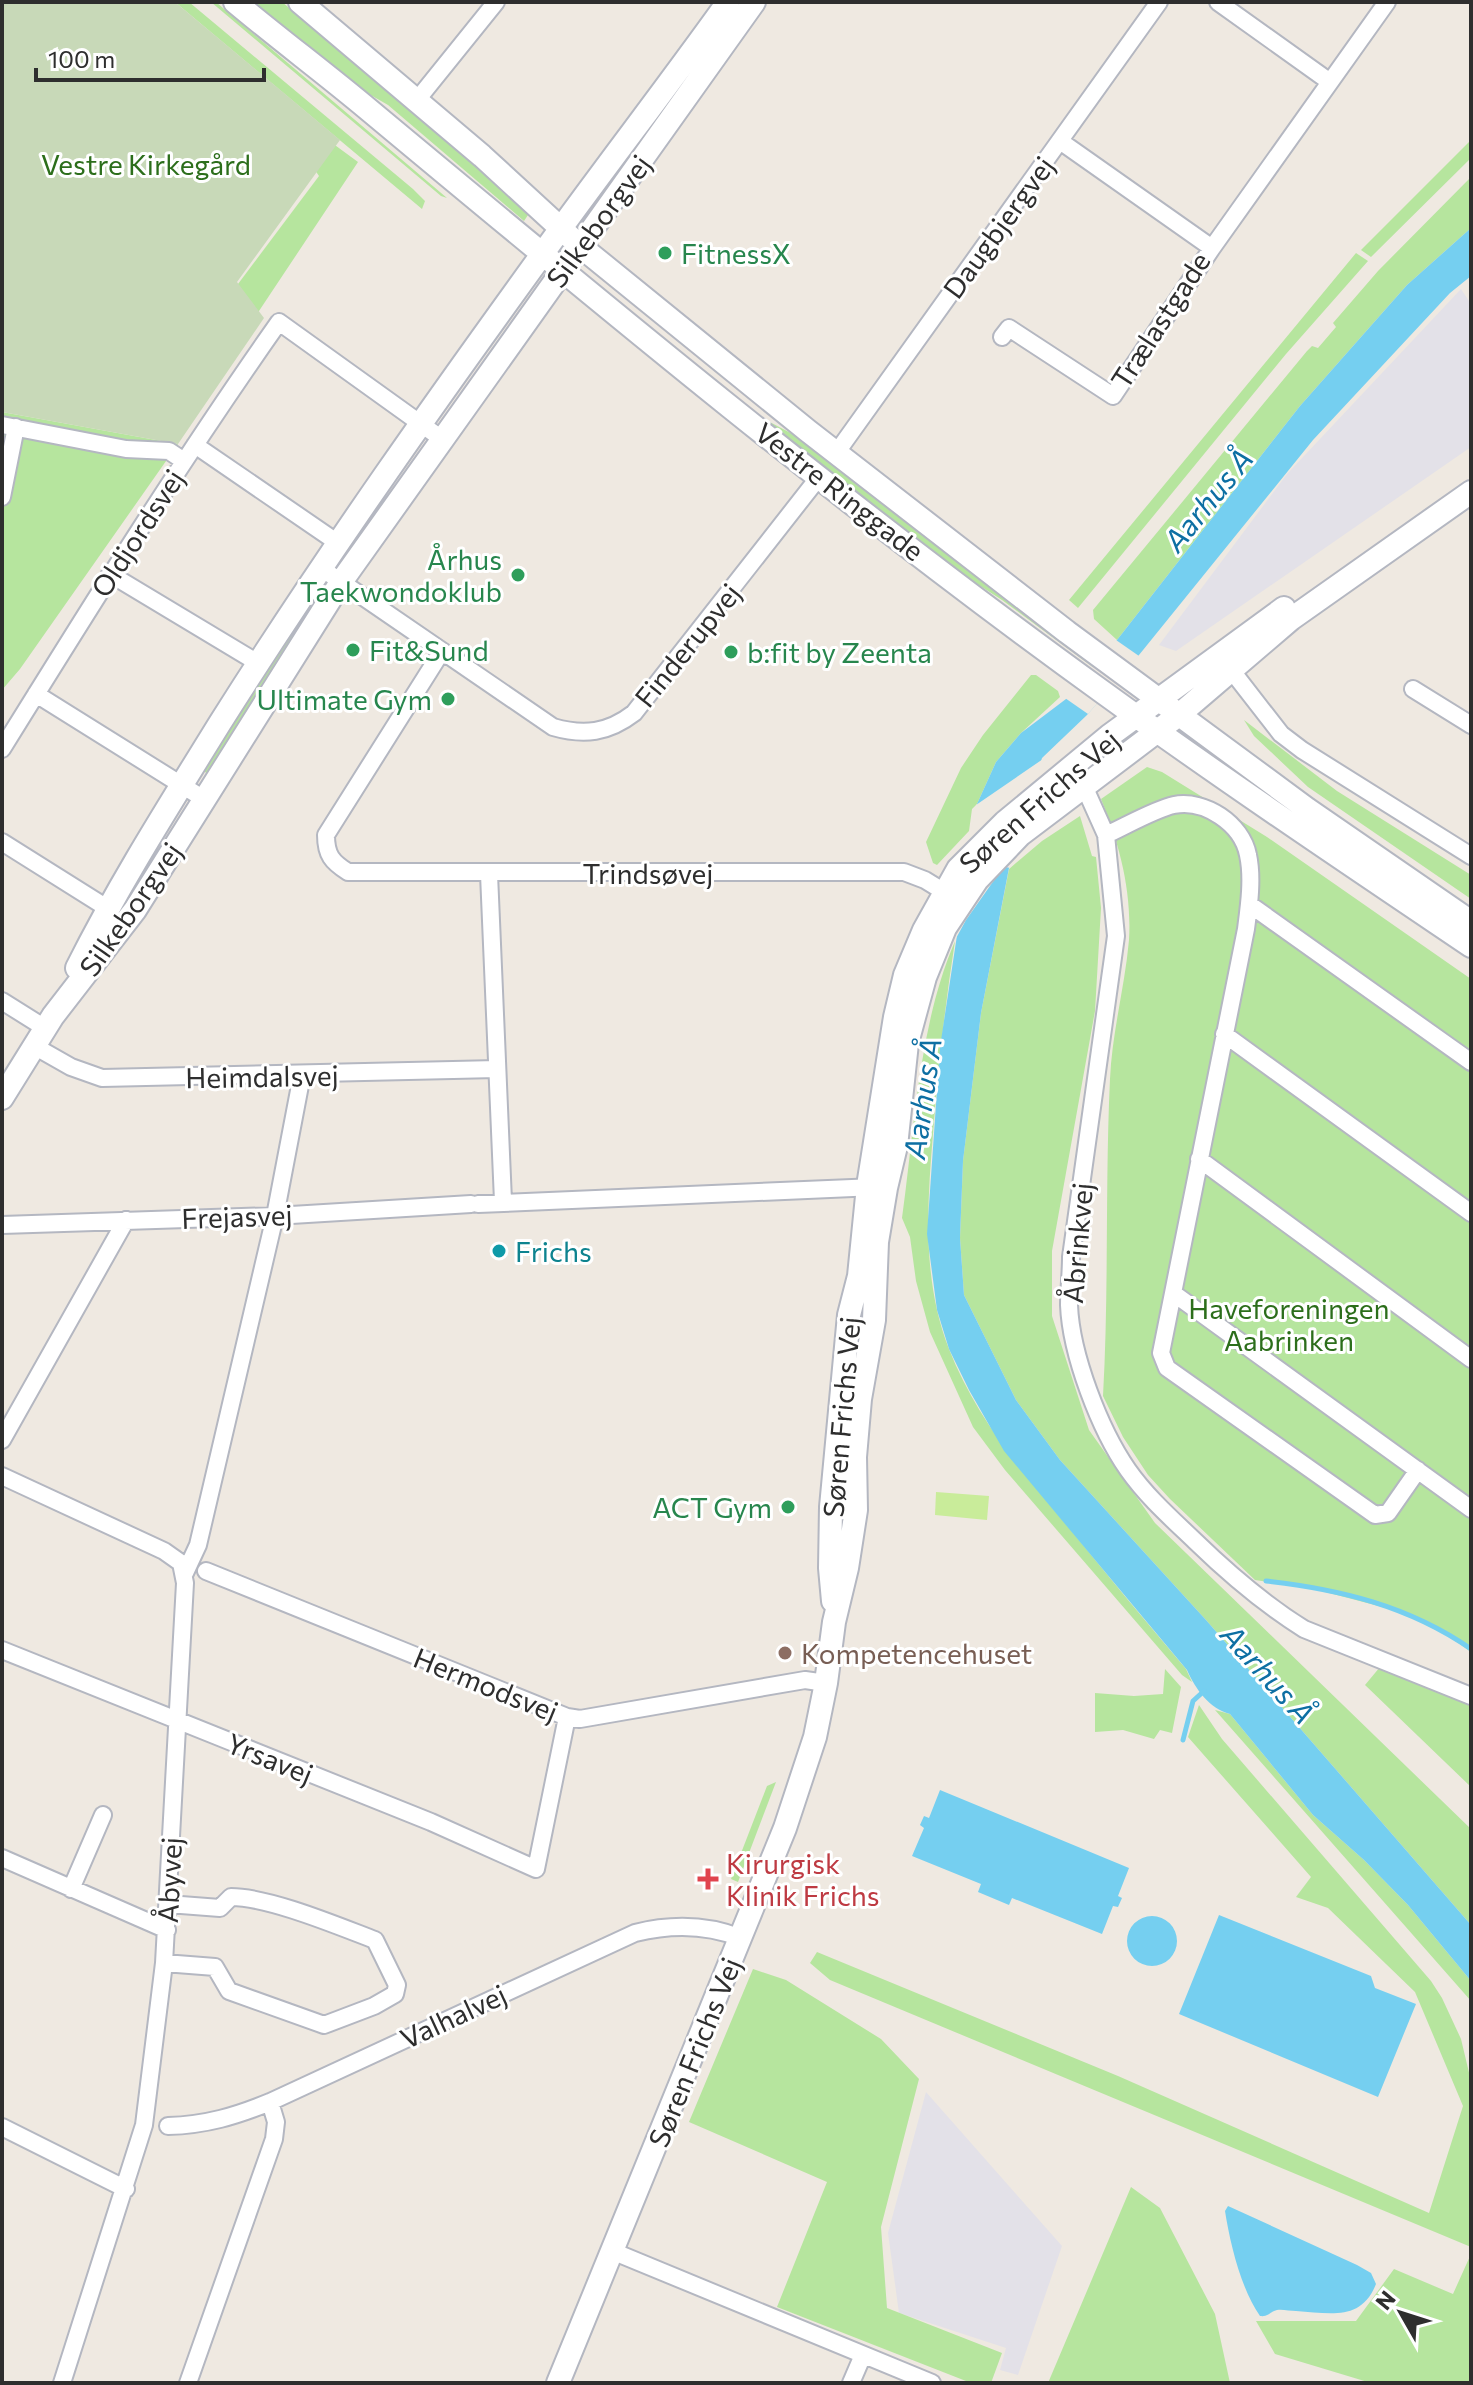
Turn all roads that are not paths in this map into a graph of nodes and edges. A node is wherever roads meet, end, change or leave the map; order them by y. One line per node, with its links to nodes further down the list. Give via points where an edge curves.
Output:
1 (235, 2): 15 (street, Vestre Ringgade)
2 (300, 2): 10 (street, Vestre Ringgade)
3 (496, 2): 10 (street)
4 (728, 2): 12 (street, Silkeborgvej)
5 (754, 2): 13 (street, Silkeborgvej)
6 (1159, 2): 11 (street, Daugbjergvej)
7 (1218, 2): 9 (street)
8 (1387, 2): 9 (street)
9 (1330, 82): 14 (street)
10 (417, 100): 12 (street, Vestre Ringgade)
11 (1060, 141): 14 (street, Trælastgade); 22 (street, Daugbjergvej)
12 (561, 229): 13 (street, Vestre Ringgade); 15 (street, Silkeborgvej)
13 (580, 246): 16 (street, Silkeborgvej); 22 (street, Vestre Ringgade)
14 (1212, 248): 17 (street, Trælastgade, via 1113,396 1009,328)
15 (542, 254): 16 (street, Vestre Ringgade); 18 (street, Silkeborgvej)
16 (562, 271): 20 (street, Silkeborgvej); 25 (street, Vestre Ringgade)
17 (1002, 337)
18 (422, 424): 20 (street); 21 (street, Oldjordsvej, via 279,322); 28 (street, Silkeborgvej)
19 (9, 426): 23 (street, via 126,449 169,451); 27 (street)
20 (442, 439): 31 (street, Silkeborgvej)
21 (195, 445): 23 (street, Oldjordsvej); 28 (street)
22 (837, 452): 37 (street, Vestre Ringgade)
23 (184, 461): 30 (street, Oldjordsvej)
24 (1471, 475): 37 (street, Søren Frichs Vej)
25 (819, 477): 32 (street, Finderupvej, via 634,713 620,723 587,733 553,727); 39 (street, Vestre Ringgade)
26 (1471, 492): 34 (street, Søren Frichs Vej, via 1291,619)
27 (2, 497)
28 (338, 543): 29 (street, Silkeborgvej)
29 (321, 568): 31 (street, Finderupvej); 33 (street, Silkeborgvej)
30 (110, 574): 33 (street); 36 (street, Oldjordsvej)
31 (341, 582): 32 (street, Finderupvej); 45 (street, Silkeborgvej)
32 (442, 651): 49 (street, Trindsøvej, via 326,835 326,850 348,872)
33 (258, 663): 43 (street, Silkeborgvej)
34 (1232, 671): 38 (street, Søren Frichs Vej); 48 (street, via 1290,741)
35 (1413, 689): 40 (street)
36 (36, 694): 42 (street, Oldjordsvej); 43 (street)
37 (1161, 700): 38 (street, Vestre Ringgade); 39 (street, Søren Frichs Vej)
38 (1180, 714): 41 (street, Søren Frichs Vej); 53 (street, Vestre Ringgade)
39 (1137, 716): 41 (street, Vestre Ringgade); 50 (street, Søren Frichs Vej, via 967,859)
40 (1471, 725)
41 (1157, 731): 44 (street, Søren Frichs Vej); 54 (street, Vestre Ringgade)
42 (2, 749)
43 (182, 785): 45 (street); 52 (street, Silkeborgvej)
44 (1084, 786): 46 (street, Åbrinkvej); 50 (street, Søren Frichs Vej)
45 (204, 799): 56 (street, Silkeborgvej, via 135,910)
46 (1106, 835): 51 (street, via 1174,805 1206,807 1234,829 1248,854); 79 (street, Åbrinkvej, via 1116,936 1071,1257 1069,1307 1097,1415 1128,1470 1163,1510 1229,1575 1281,1615)
47 (2, 842): 52 (street, Silkeborgvej)
48 (1471, 856)
49 (489, 874): 50 (street, Trindsøvej, via 904,872); 59 (street)
50 (952, 896): 63 (street, Søren Frichs Vej, via 917,1003 907,1043 900,1118)
51 (1249, 904): 57 (street); 58 (street)
52 (107, 908): 56 (street, Silkeborgvej)
53 (1471, 922)
54 (1471, 946)
55 (2, 1001): 56 (street)
56 (44, 1030): 60 (street, Heimdalsvej, via 71,1067 102,1078); 61 (street, Silkeborgvej)
57 (1224, 1034): 62 (street); 65 (street)
58 (1471, 1062)
59 (497, 1069): 60 (street, Heimdalsvej); 64 (street)
60 (302, 1075): 66 (street, Åbyvej)
61 (2, 1098)
62 (1199, 1159): 69 (street); 70 (street)
63 (877, 1187): 64 (street, Frejasvej); 78 (street, Søren Frichs Vej, via 874,1320 860,1399 856,1510)
64 (503, 1201): 66 (street, Frejasvej)
65 (1471, 1213)
66 (275, 1216): 67 (street, Frejasvej); 76 (street, Åbyvej, via 198,1545)
67 (126, 1220): 68 (street, Frejasvej); 71 (street)
68 (2, 1225)
69 (1173, 1293): 72 (street); 72 (street, via 1161,1353 1167,1368 1375,1515 1388,1513)
70 (1471, 1359)
71 (2, 1440)
72 (1418, 1470): 74 (street)
73 (2, 1476): 76 (street, via 164,1551 181,1563)
74 (1471, 1509)
75 (206, 1571): 80 (street, Hermodsvej)
76 (185, 1573): 81 (street, Åbyvej)
77 (2, 1650): 81 (street, Yrsavej)
78 (826, 1683): 80 (street, Hermodsvej, via 805,1680); 87 (street, Søren Frichs Vej, via 797,1798)
79 (1471, 1696)
80 (567, 1717): 81 (street, Yrsavej, via 536,1869)
81 (177, 1720): 85 (street, Åbyvej)
82 (103, 1815): 84 (street)
83 (2, 1858): 84 (street)
84 (71, 1889): 86 (street)
85 (168, 1904): 86 (street, Åbyvej); 88 (street, via 220,1908 231,1897 248,1897 375,1940 397,1985 395,1994 374,2006 324,2025 229,1991 215,1967)
86 (167, 1930): 88 (street, Åbyvej)
87 (741, 1938): 89 (street, Valhalvej, via 698,1927 628,1936); 93 (street, Søren Frichs Vej)
88 (164, 1963): 92 (street, Åbyvej, via 144,2125)
89 (270, 2102): 90 (street, Valhalvej, via 231,2118); 96 (street, via 274,2139)
90 (168, 2126)
91 (2, 2127): 92 (street)
92 (126, 2189): 95 (street, Åbyvej)
93 (612, 2251): 94 (street); 97 (street, Søren Frichs Vej)
94 (863, 2355): 98 (street); 99 (street)
95 (62, 2383)
96 (188, 2383)
97 (558, 2383)
98 (851, 2383)
99 (932, 2383)

